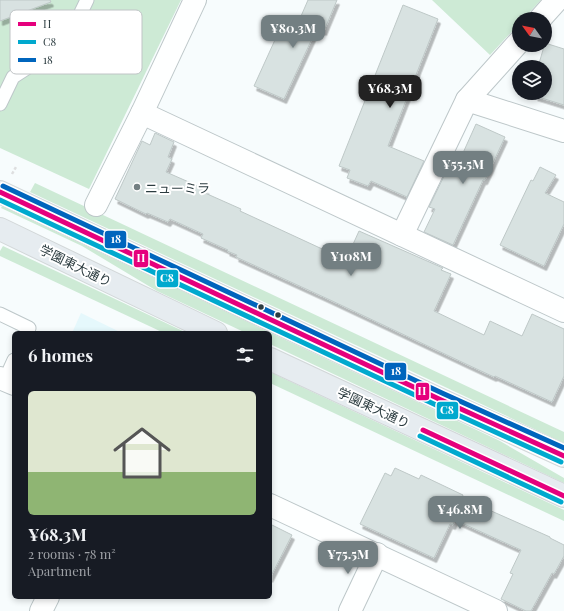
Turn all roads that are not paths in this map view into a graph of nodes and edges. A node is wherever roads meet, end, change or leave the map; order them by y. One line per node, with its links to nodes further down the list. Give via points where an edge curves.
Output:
1 (87, 0): 4 (lane)
2 (195, 0): 10 (street)
3 (557, 0): 5 (street)
4 (82, 10)
5 (546, 12)
6 (512, 50): 8 (street)
7 (18, 74): 9 (lane, via 13,77)
8 (467, 100): 11 (street); 15 (street)
9 (0, 104)
10 (142, 113): 13 (street); 15 (street)
11 (564, 132)
12 (0, 192): 23 (main road)
13 (96, 205)
14 (0, 229): 19 (main road, 学園東大通り)
15 (402, 235): 16 (street)
16 (564, 311)
17 (0, 314): 18 (lane, via 29,328)
18 (27, 331)
19 (212, 331)
20 (272, 359): 24 (main road, 学園東大通り)
21 (12, 365): 22 (lane)
22 (6, 380)
23 (564, 456)
24 (564, 496)
25 (272, 506): 26 (street)
26 (377, 554): 29 (street); 30 (street)
27 (47, 599): 28 (street)
28 (41, 611)
29 (350, 611)
30 (496, 611)

